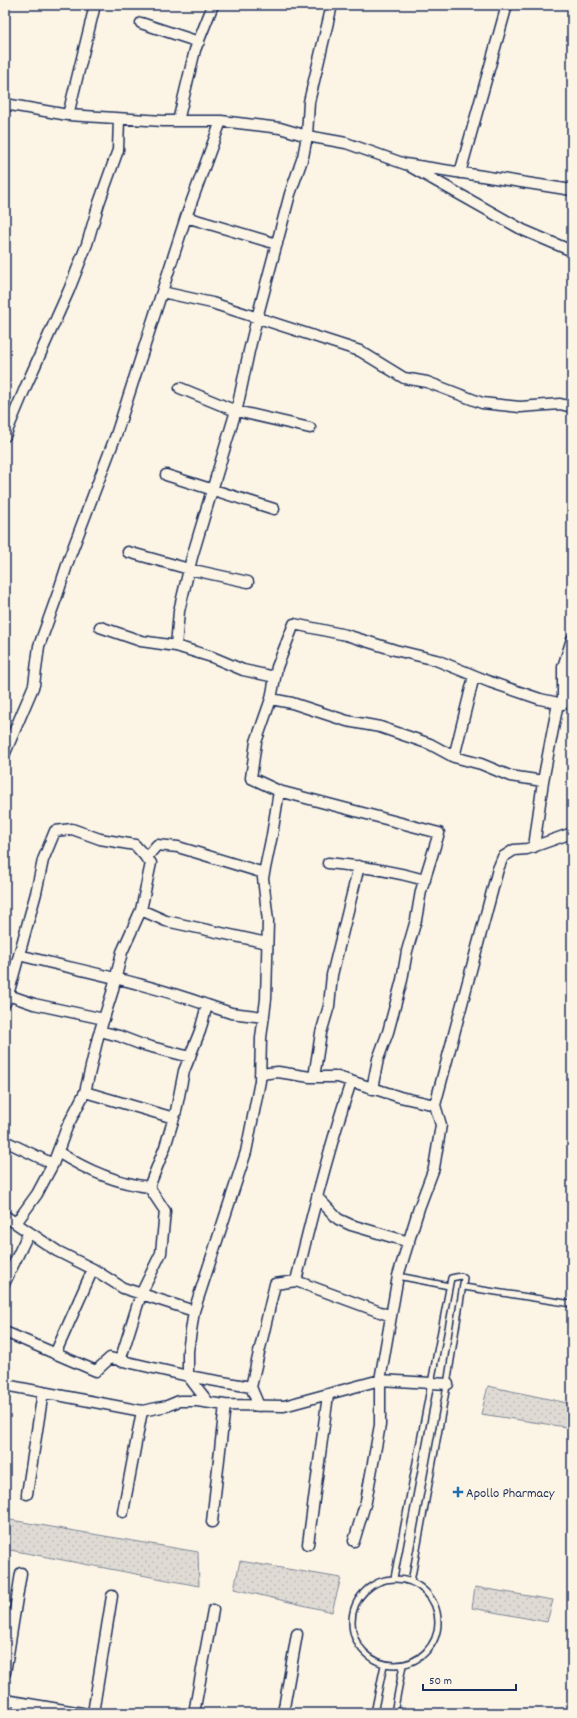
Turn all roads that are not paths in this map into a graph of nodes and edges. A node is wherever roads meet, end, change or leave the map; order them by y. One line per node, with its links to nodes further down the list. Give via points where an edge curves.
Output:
1 (95, 5): 8 (street)
2 (214, 5): 6 (street)
3 (332, 5): 12 (street, via 309,102)
4 (507, 5): 14 (street)
5 (141, 23): 6 (street)
6 (199, 42): 10 (street)
7 (5, 104): 8 (street)
8 (68, 116): 9 (street)
9 (119, 118): 10 (street); 25 (street, via 118,150 88,244)
10 (178, 121): 11 (street)
11 (221, 121): 12 (street, via 280,128); 16 (street)
12 (306, 136): 13 (street, via 346,143); 17 (street, via 303,157)
13 (405, 164): 14 (street); 18 (street, via 523,230)
14 (460, 172): 15 (street)
15 (572, 190)
16 (186, 217): 17 (street); 19 (street)
17 (277, 244): 20 (street)
18 (572, 251)
19 (162, 292): 20 (street, via 212,303); 39 (street, via 113,442 39,646 34,685)
20 (257, 318): 22 (street, via 360,351 404,378 426,382 482,403 520,407 560,404); 23 (street)
21 (180, 388): 23 (street)
22 (572, 406)
23 (236, 411): 24 (street); 27 (street)
24 (310, 428)
25 (5, 436)
26 (166, 475): 27 (street)
27 (211, 489): 28 (street); 30 (street)
28 (274, 509)
29 (128, 552): 30 (street)
30 (189, 569): 31 (street); 34 (street, via 179,611)
31 (248, 582)
32 (100, 627): 34 (street, via 141,641)
33 (572, 639): 38 (street, via 563,667 563,704)
34 (176, 646): 36 (street, via 243,670)
35 (474, 676): 36 (street, via 436,660 346,635 294,624); 38 (street); 40 (street)
36 (275, 677): 37 (street)
37 (271, 699): 40 (street, via 347,721 380,727 430,744); 42 (street, via 256,742 251,778)
38 (558, 703): 41 (street)
39 (5, 753)
40 (454, 757): 41 (street, via 481,764 510,776)
41 (543, 781): 44 (street)
42 (279, 791): 48 (street); 49 (street, via 439,834)
43 (572, 832): 44 (street)
44 (534, 847): 65 (street, via 514,850 503,857 498,869)
45 (146, 858): 48 (street, via 157,845 178,847); 50 (street, via 151,863); 52 (street, via 135,845 100,839 72,829 55,831 43,860)
46 (328, 863): 47 (street)
47 (359, 866): 49 (street); 61 (street, via 332,975 329,1006 321,1032)
48 (264, 873): 51 (street)
49 (425, 880): 63 (street, via 402,980 378,1059)
50 (140, 910): 51 (street, via 166,921); 53 (street, via 122,952)
51 (267, 943): 56 (street)
52 (18, 955): 53 (street); 54 (street)
53 (115, 979): 55 (street, via 138,983); 57 (street)
54 (6, 997): 57 (street)
55 (207, 1005): 56 (street, via 231,1013); 59 (street)
56 (264, 1017): 60 (street)
57 (104, 1019): 58 (street)
58 (100, 1030): 59 (street); 64 (street)
59 (190, 1057): 66 (street, via 184,1071)
60 (260, 1074): 61 (street, via 278,1072); 84 (street, via 246,1152)
61 (314, 1077): 62 (street, via 338,1078)
62 (351, 1082): 63 (street); 71 (street)
63 (372, 1089): 65 (street)
64 (85, 1092): 66 (street); 68 (street, via 67,1127)
65 (435, 1105): 75 (street, via 441,1125 434,1168)
66 (174, 1118): 70 (street)
67 (5, 1141): 69 (street)
68 (58, 1152): 69 (street); 70 (street, via 84,1168 131,1185)
69 (53, 1164): 73 (street, via 37,1194)
70 (149, 1186): 82 (street, via 165,1211 161,1253)
71 (317, 1197): 75 (street, via 338,1219 351,1226); 78 (street)
72 (5, 1216): 73 (street)
73 (16, 1223): 74 (street)
74 (29, 1232): 76 (street, via 57,1251); 79 (street)
75 (409, 1242): 77 (street)
76 (93, 1269): 82 (street, via 123,1288); 87 (street)
77 (398, 1276): 80 (lane); 85 (street)
78 (296, 1281): 85 (street); 94 (street, via 275,1284)
79 (5, 1282)
80 (449, 1286): 81 (lane, via 451,1278 461,1276 464,1278); 91 (lane)
81 (464, 1286): 83 (lane); 92 (lane)
82 (141, 1294): 84 (street); 88 (street)
83 (572, 1304)
84 (194, 1311): 89 (street, via 188,1351)
85 (392, 1316): 90 (street)
86 (5, 1332): 87 (street)
87 (55, 1354): 88 (street, via 96,1372 110,1358)
88 (120, 1361): 89 (street)
89 (188, 1376): 94 (street); 97 (street)
90 (380, 1380): 91 (street); 96 (street); 104 (street, via 380,1425 366,1501)
91 (430, 1381): 92 (street); 107 (lane)
92 (448, 1384): 108 (lane)
93 (5, 1385): 95 (street)
94 (251, 1387): 99 (street)
95 (43, 1392): 100 (street); 101 (street)
96 (328, 1395): 99 (street, via 284,1406); 105 (street)
97 (208, 1402): 98 (street); 100 (street, via 179,1401)
98 (225, 1405): 99 (street); 103 (street)
99 (259, 1406)
100 (142, 1411): 102 (street)
101 (27, 1494)
102 (123, 1512)
103 (212, 1522)
104 (354, 1541)
105 (308, 1544)
106 (22, 1573): 114 (street)
107 (394, 1578): 108 (lane); 112 (lane, via 368,1587 356,1602 351,1621 354,1640 366,1656)
108 (411, 1582): 113 (lane, via 424,1589 435,1604 439,1624 430,1648 421,1658)
109 (112, 1596): 117 (street)
110 (213, 1610): 118 (street)
111 (297, 1634): 119 (street)
112 (384, 1665): 113 (lane); 120 (lane)
113 (403, 1665): 121 (lane)
114 (5, 1673)
115 (5, 1700): 116 (street)
116 (82, 1713)
117 (93, 1713)
118 (194, 1713)
119 (282, 1713)
120 (374, 1713)
121 (394, 1713)

